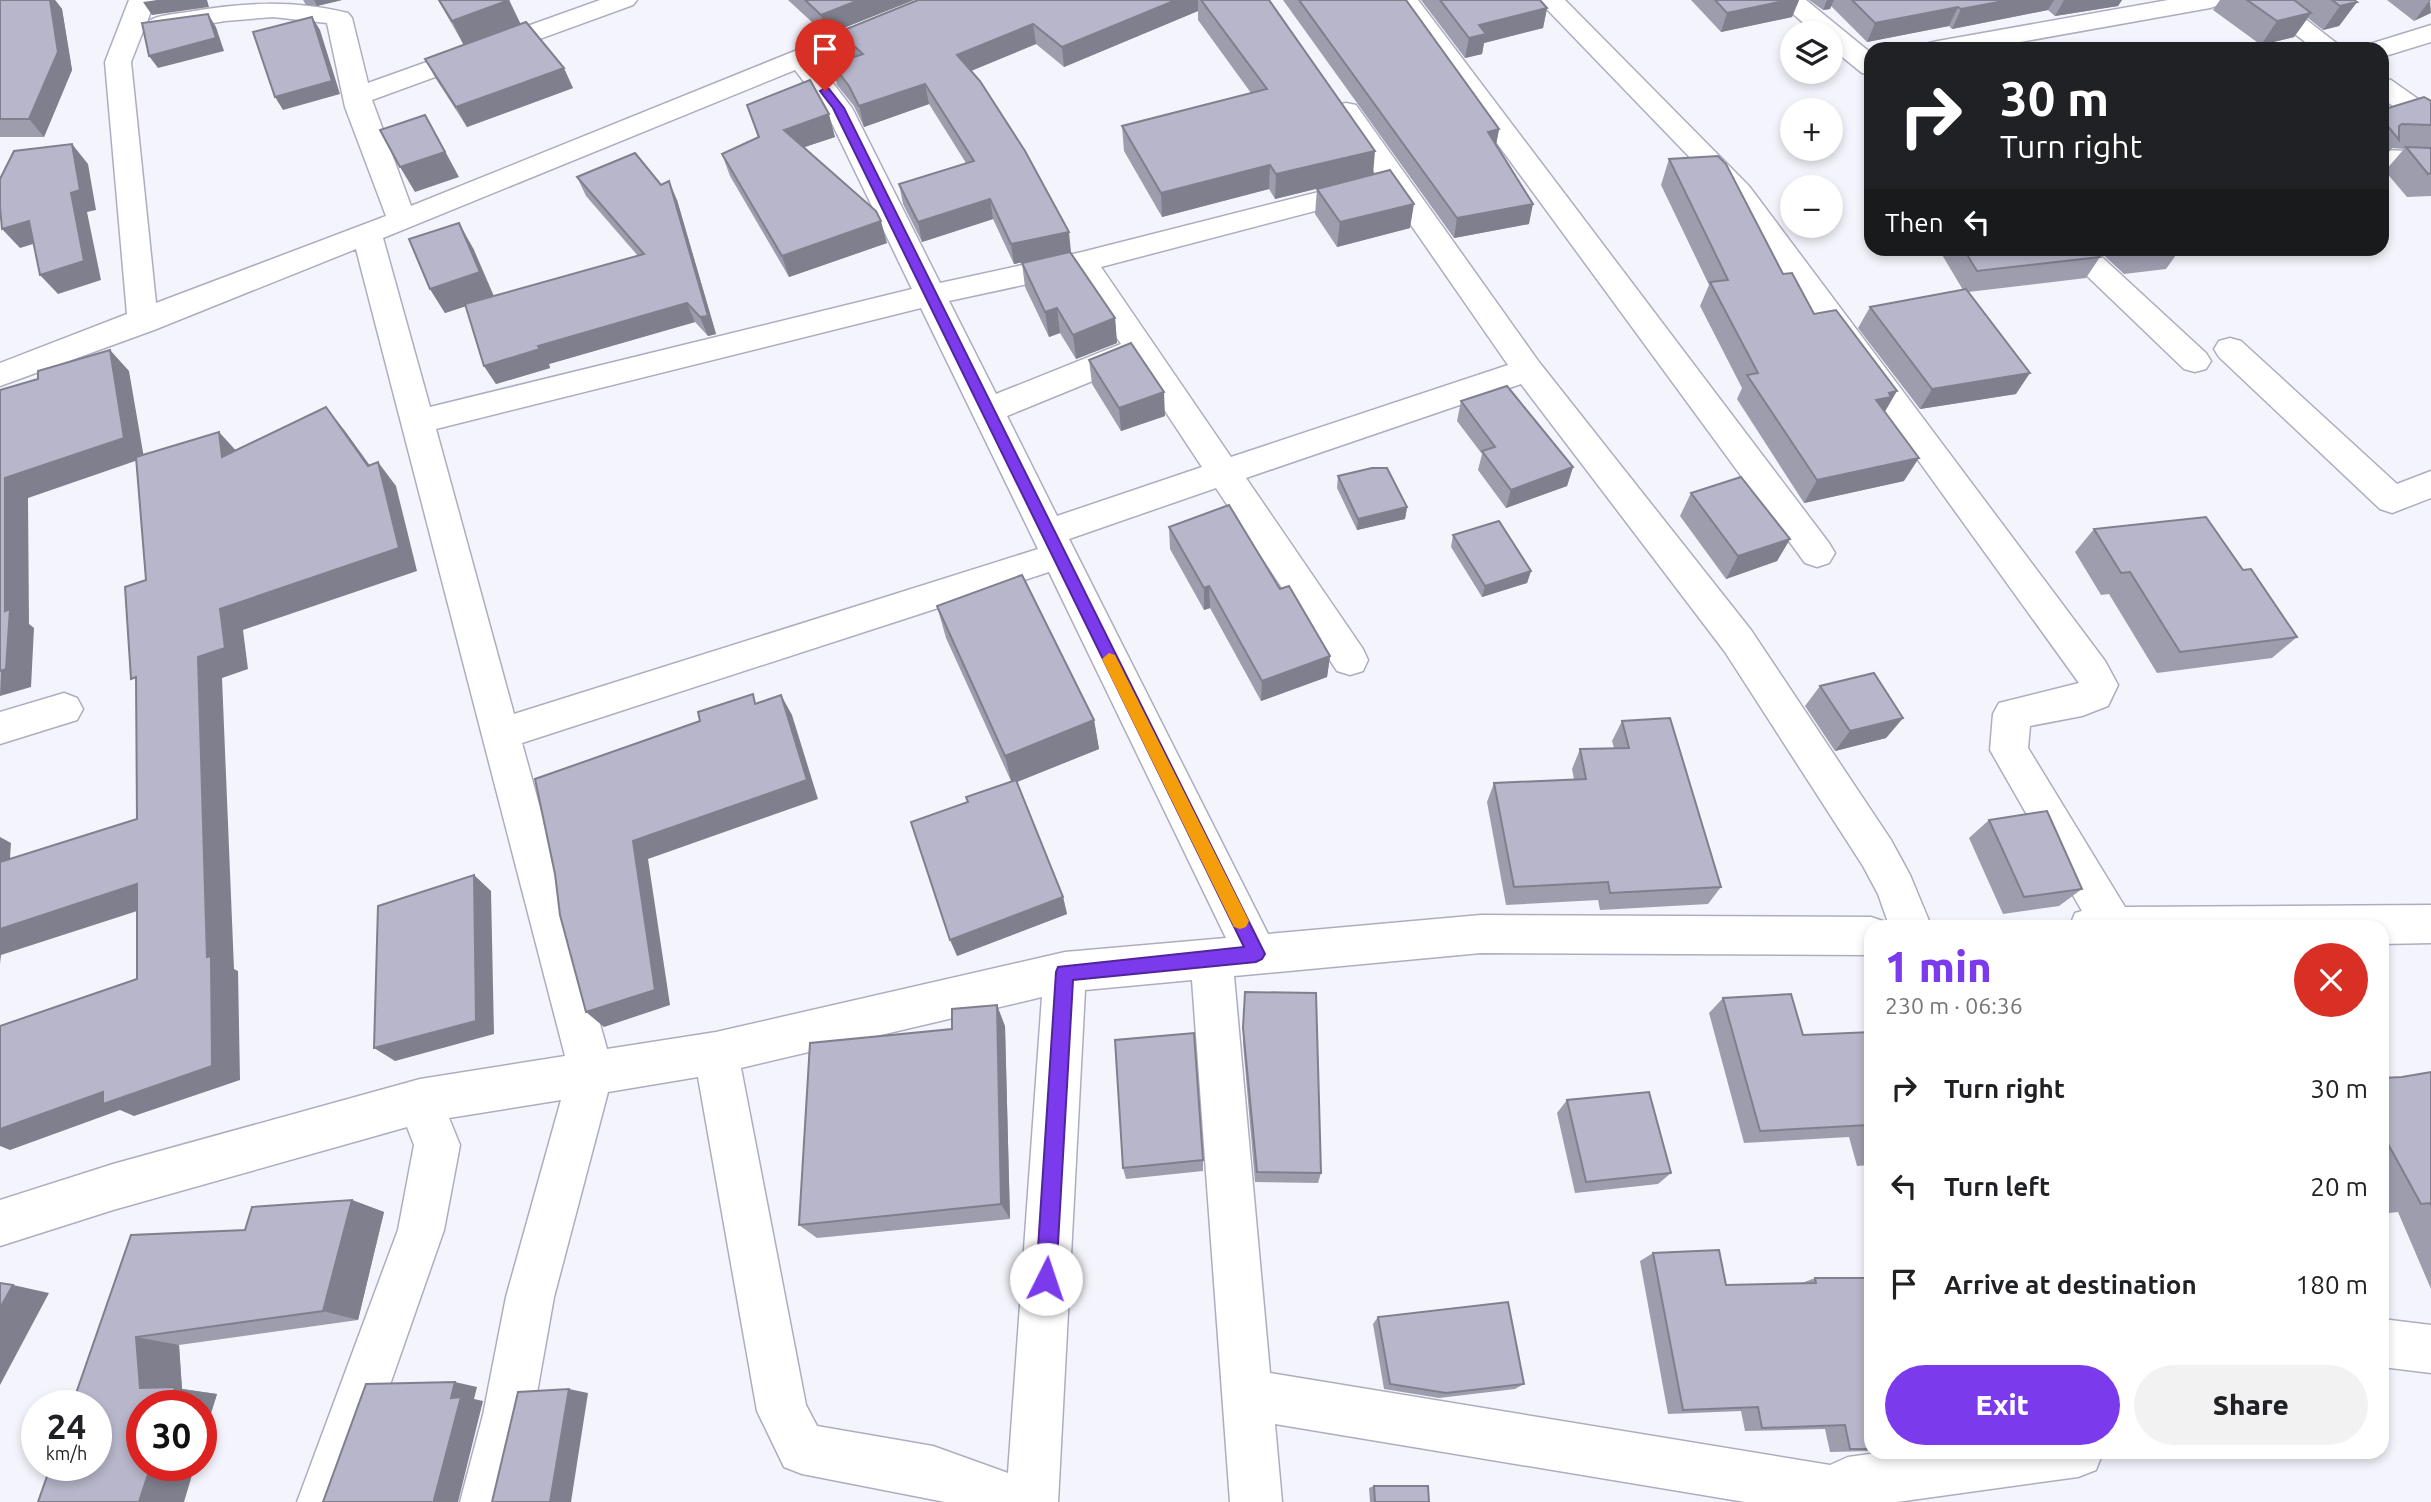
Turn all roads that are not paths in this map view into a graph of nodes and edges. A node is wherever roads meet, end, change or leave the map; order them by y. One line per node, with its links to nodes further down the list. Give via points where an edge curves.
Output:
1 (142, 0): 12 (street)
2 (624, 0): 22 (street)
3 (873, 0): 10 (street)
4 (943, 0): 10 (street)
5 (1405, 0): 43 (street)
6 (1551, 0): 49 (street, via 1739,192 2092,672 2099,685 2095,695 2012,714 2009,750)
7 (1790, 0): 11 (street)
8 (2210, 0): 14 (street)
9 (2265, 0): 15 (street)
10 (895, 20): 18 (street)
11 (1815, 21)
12 (131, 29): 22 (street, via 263,6 324,11 339,18); 32 (street, via 118,62)
13 (2431, 33): 17 (street)
14 (1977, 42)
15 (2322, 42)
16 (1843, 43): 19 (street)
17 (2389, 47)
18 (800, 58): 27 (street); 31 (street, via 838,108)
19 (1864, 60)
20 (1331, 90): 26 (street)
21 (2389, 91): 23 (street)
22 (358, 96): 27 (street)
23 (2431, 121)
24 (2389, 159): 25 (street)
25 (2431, 161)
26 (1395, 181): 30 (street); 36 (street)
27 (402, 220): 28 (street)
28 (367, 234): 32 (street); 39 (street)
29 (2082, 256): 35 (street)
30 (1082, 262): 31 (street); 33 (street)
31 (930, 295): 38 (street); 39 (street)
32 (143, 322): 37 (street)
33 (1140, 349): 38 (street); 40 (street)
34 (2230, 349): 41 (street, via 2392,500)
35 (2195, 361)
36 (1528, 370): 40 (street); 48 (street, via 1738,641 1877,853)
37 (0, 375)
38 (987, 411): 42 (street)
39 (417, 422): 47 (street)
40 (1224, 473): 42 (street); 44 (street)
41 (2431, 484)
42 (1052, 545): 47 (street); 53 (street)
43 (1816, 553)
44 (1350, 660)
45 (64, 709): 46 (street)
46 (0, 728)
47 (501, 734): 57 (street)
48 (1908, 920)
49 (2110, 920)
50 (2389, 924): 51 (street)
51 (2431, 924)
52 (1864, 936): 53 (street, via 1481,934)
53 (1256, 954): 54 (street)
54 (1211, 957): 55 (street); 62 (street)
55 (1065, 972): 56 (street); 68 (street)
56 (716, 1054): 57 (street); 67 (street, via 782,1411 802,1448 933,1472)
57 (591, 1072): 58 (street); 66 (street, via 530,1297)
58 (420, 1101): 59 (street); 65 (street, via 437,1145 421,1230)
59 (0, 1223)
60 (2389, 1344): 61 (street)
61 (2431, 1349)
62 (1247, 1394): 64 (street); 69 (street)
63 (2026, 1459): 64 (street, via 1848,1483)
64 (1831, 1497)
65 (323, 1502)
66 (486, 1502)
67 (1017, 1502)
68 (1032, 1502)
69 (1256, 1502)

